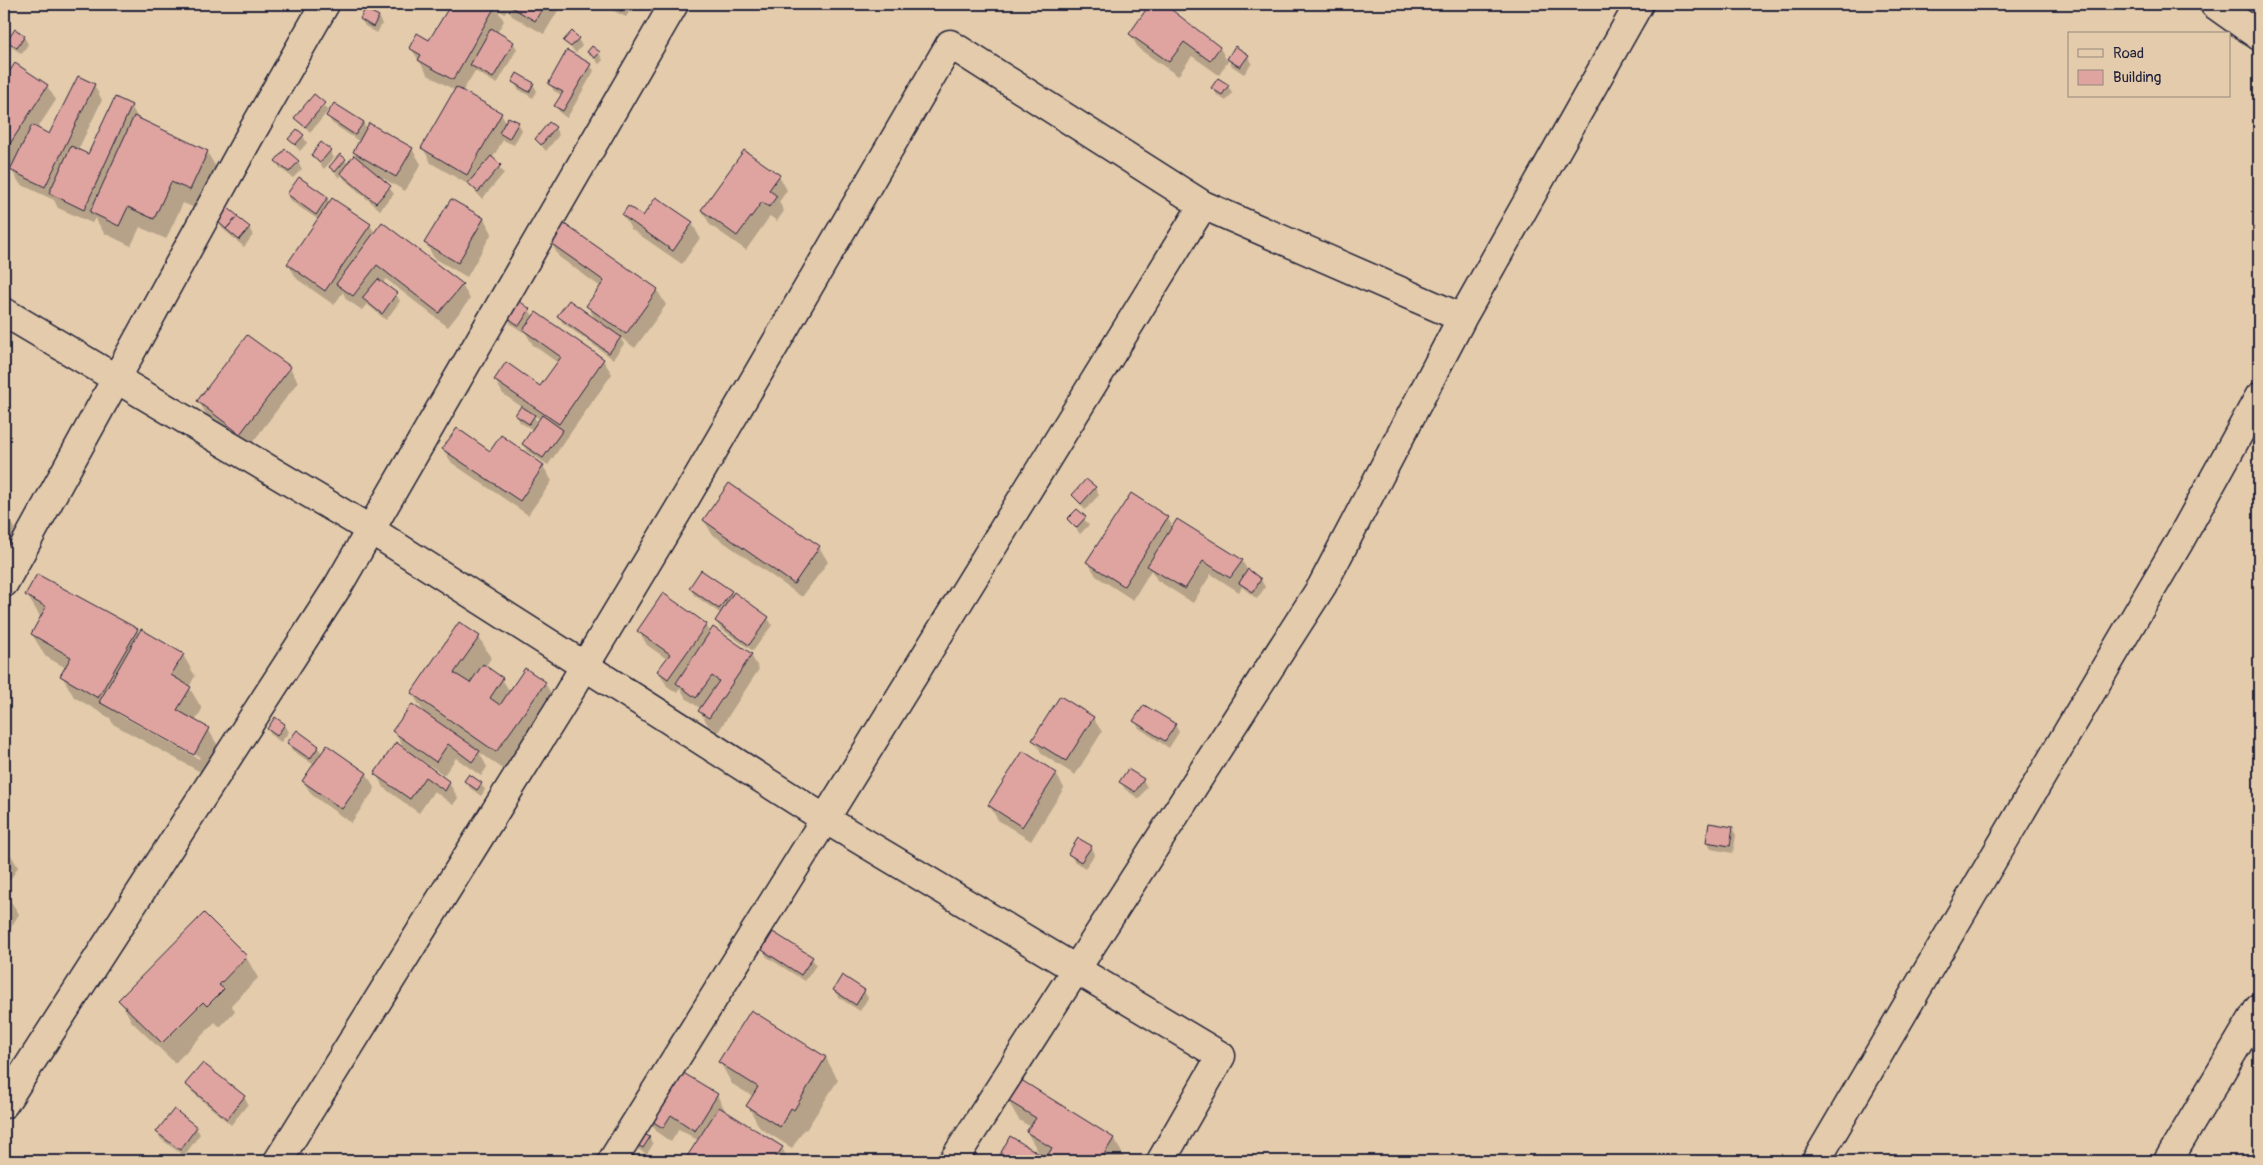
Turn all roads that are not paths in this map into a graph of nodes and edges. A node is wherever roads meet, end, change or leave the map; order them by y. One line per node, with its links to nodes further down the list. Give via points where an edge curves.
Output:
1 (325, 4): 9 (street)
2 (674, 4): 11 (street)
3 (1639, 4): 8 (street)
4 (2214, 4): 5 (street)
5 (2259, 36)
6 (1203, 205): 8 (street); 13 (street, via 950,44 685,500); 14 (street)
7 (4, 312): 9 (street)
8 (1462, 318): 15 (street, via 1322,586)
9 (117, 378): 11 (street); 12 (street)
10 (2259, 397): 22 (street, via 2173,553)
11 (371, 530): 13 (street); 17 (street)
12 (4, 583)
13 (584, 666): 14 (street); 18 (street)
14 (825, 819): 15 (street); 19 (street)
15 (1077, 968): 20 (street); 21 (street, via 1221,1056)
16 (2259, 1008): 23 (street)
17 (4, 1104)
18 (278, 1161)
19 (612, 1161)
20 (953, 1161)
21 (1161, 1161)
22 (1816, 1161)
23 (2168, 1161)

